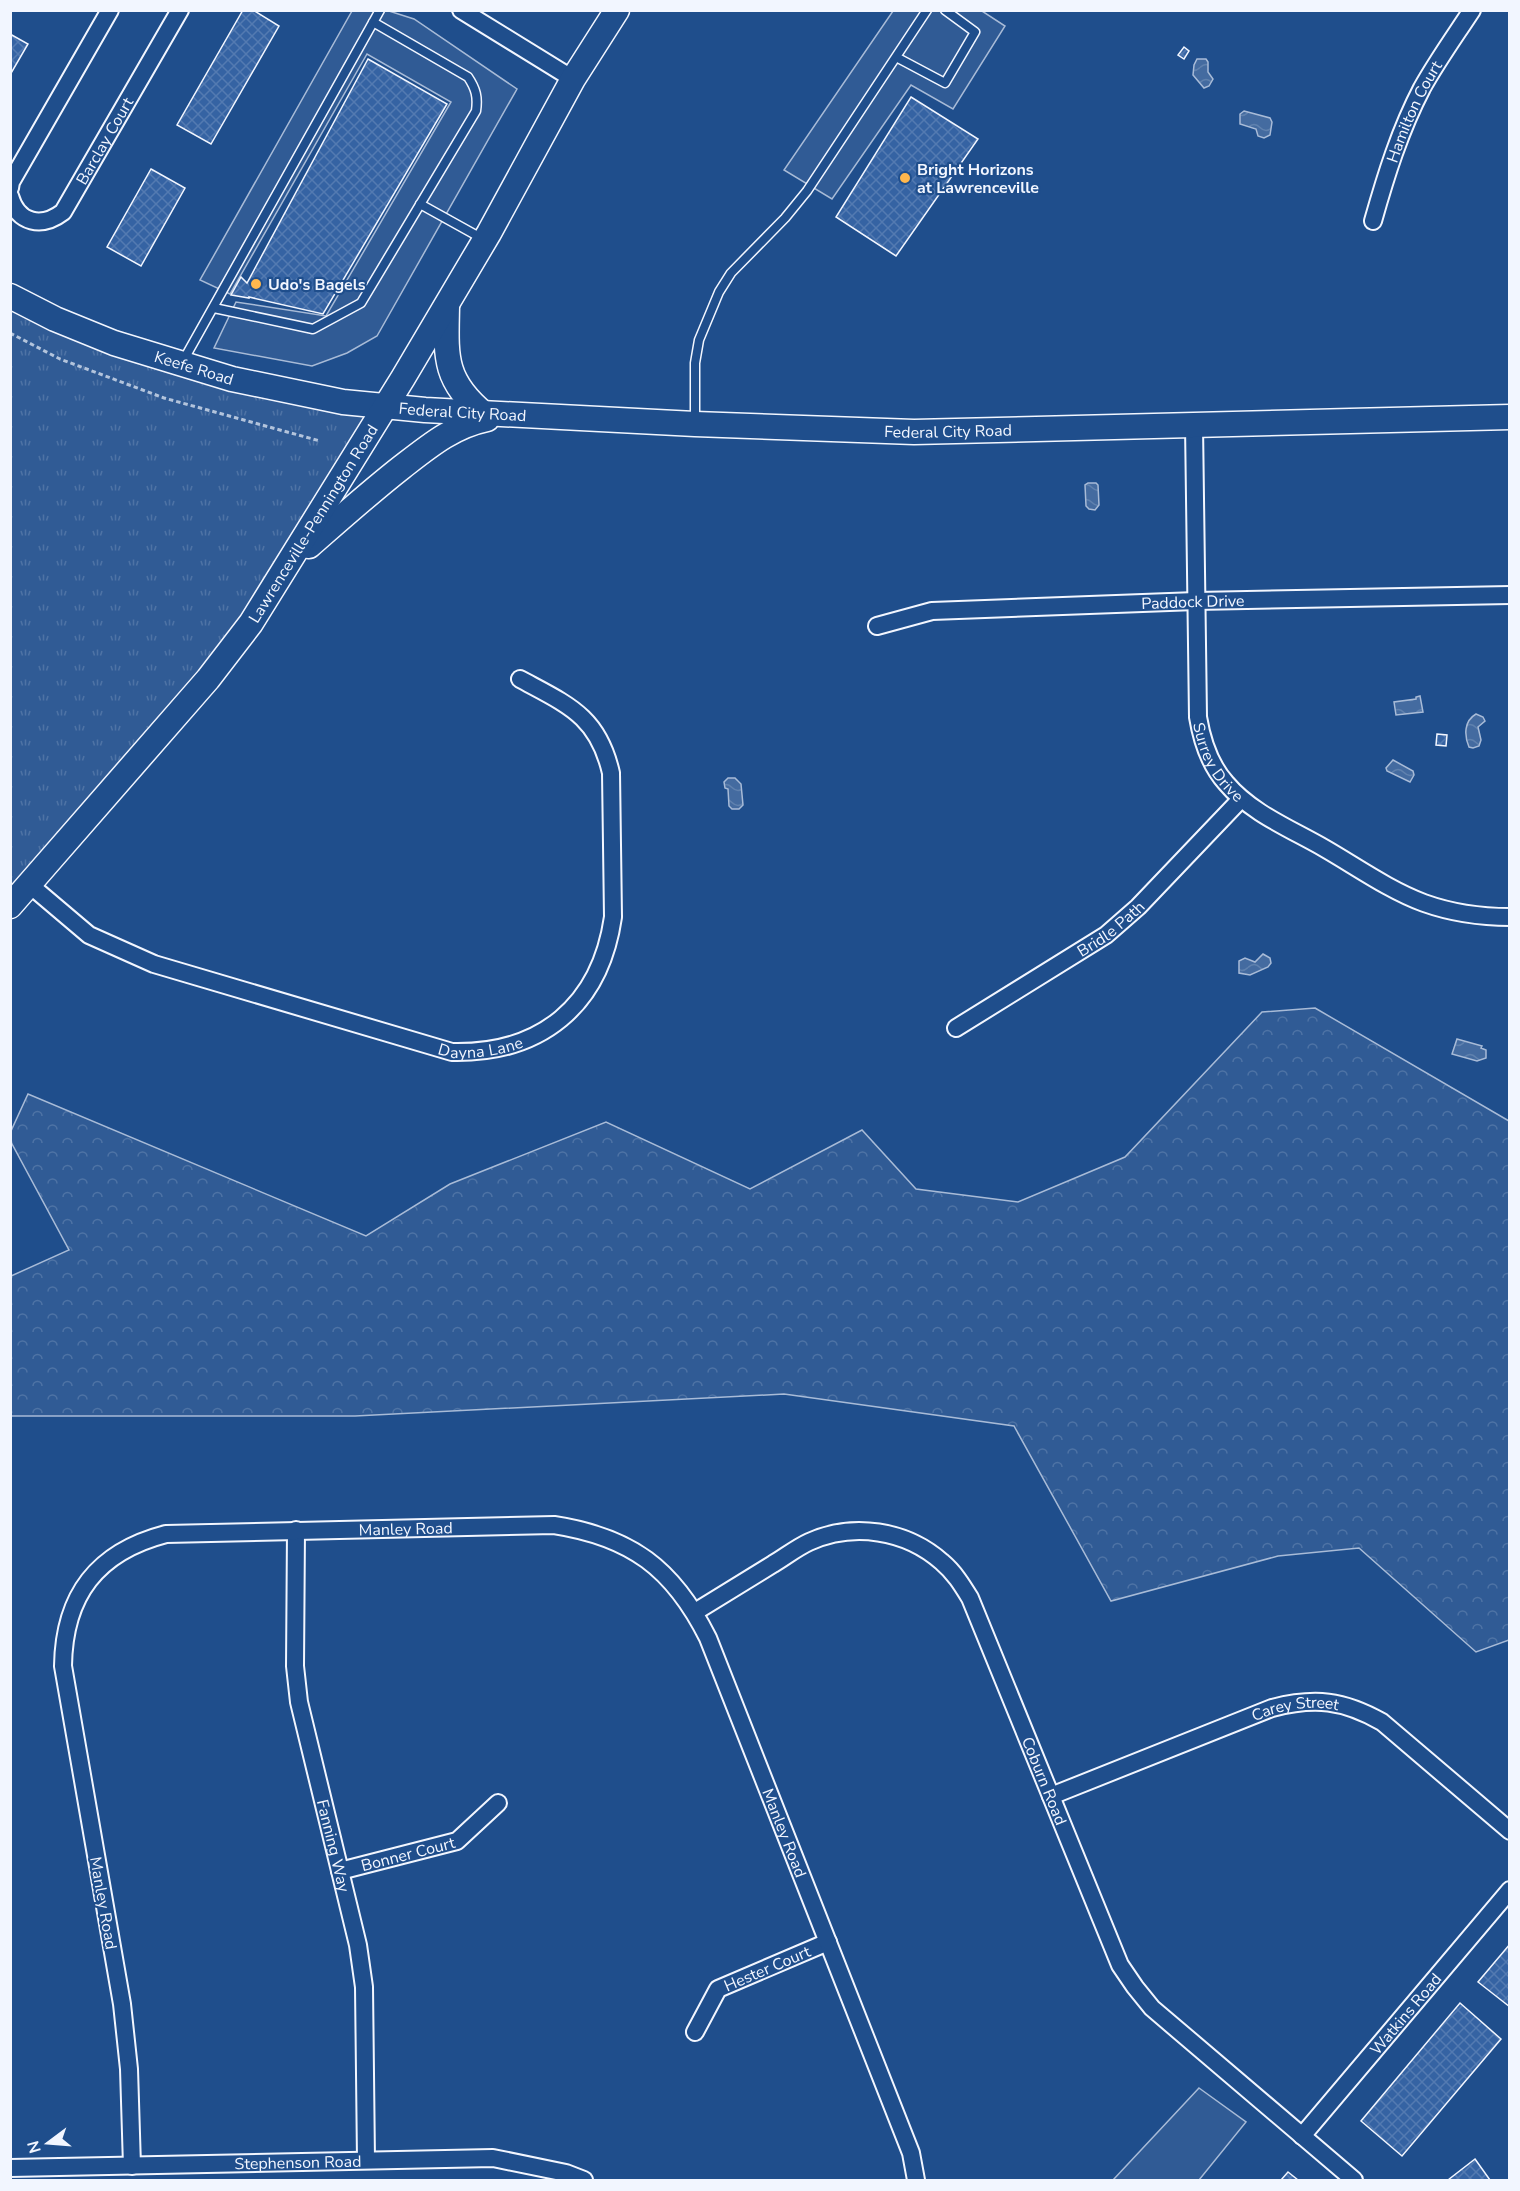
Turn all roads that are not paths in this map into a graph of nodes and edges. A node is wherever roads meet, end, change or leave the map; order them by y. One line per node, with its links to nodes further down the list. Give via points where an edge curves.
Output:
1 (110, 10): 12 (street)
2 (180, 10): 13 (street, Barclay Court, via 63,212 41,222 30,220 20,214)
3 (380, 10): 9 (lane)
4 (461, 10): 11 (street)
5 (617, 10): 11 (street, Lawrenceville-Pennington Road)
6 (927, 10): 10 (lane)
7 (945, 10): 10 (lane, via 975,32 945,83)
8 (1472, 10): 15 (street, Hamilton Court, via 1438,60 1403,128)
9 (373, 22): 14 (lane, via 461,72 475,87 476,111); 19 (lane)
10 (896, 57): 24 (lane, via 807,191 731,273 719,292 699,340)
11 (573, 79): 16 (street, Lawrenceville-Pennington Road)
12 (10, 188)
13 (10, 196)
14 (420, 204): 16 (lane); 19 (lane, via 361,303 313,329)
15 (1373, 221)
16 (485, 241): 18 (street, Lawrenceville-Pennington Road)
17 (10, 296): 20 (street, Keefe Road, via 114,343)
18 (447, 305): 21 (street, Lawrenceville-Pennington Road); 22 (street, via 446,350 452,375 467,399)
19 (214, 308): 20 (lane)
20 (182, 364): 21 (street, Keefe Road, via 307,396)
21 (386, 407): 22 (street, Federal City Road); 26 (street, Lawrenceville-Pennington Road)
22 (495, 414): 24 (street, Federal City Road); 26 (street, via 446,434 376,487)
23 (1509, 417): 25 (street, Federal City Road)
24 (695, 424): 25 (street, Federal City Road, via 915,432)
25 (1194, 425): 28 (street, Surrey Drive)
26 (290, 563): 32 (street, Lawrenceville-Pennington Road, via 208,679)
27 (1509, 595): 28 (street, Paddock Drive)
28 (1196, 601): 29 (street, Paddock Drive, via 932,611); 31 (street, Surrey Drive, via 1198,717 1202,738 1209,758)
29 (877, 626)
30 (520, 679): 32 (street, Dayna Lane, via 581,716 596,732 607,753 611,773 612,917 606,948 586,990 568,1012 524,1041 477,1053 452,1052 154,964 89,935)
31 (1241, 799): 34 (street, Surrey Drive, via 1424,903 1457,912); 35 (street, Bridle Path, via 1138,908 1106,935)
32 (30, 885): 33 (street, Lawrenceville-Pennington Road)
33 (10, 906)
34 (1509, 917)
35 (956, 1028)
36 (296, 1530): 37 (street, Manley Road, via 554,1525 585,1530 644,1557 680,1590); 41 (street, Fanning Way, via 295,1666 299,1702); 47 (street, Manley Road, via 177,1532 145,1539 104,1563 88,1580 68,1620 63,1666 122,2004)
37 (695, 1612): 38 (street, Coburn Road, via 808,1542 830,1534 875,1532 922,1547 943,1562 970,1598); 43 (street, Manley Road)
38 (1051, 1796): 40 (street, Carey Street, via 1272,1708 1316,1701 1341,1704 1382,1722); 45 (street, Coburn Road, via 1120,1965 1134,1987 1152,2008)
39 (498, 1803): 41 (street, Bonner Court, via 458,1841)
40 (1509, 1831)
41 (340, 1871): 46 (street, Fanning Way, via 364,1987)
42 (1509, 1890): 45 (street, Watkins Road)
43 (828, 1941): 44 (street, Hester Court, via 718,1989); 50 (street, Manley Road, via 911,2153)
44 (694, 2032)
45 (1302, 2136): 51 (street, Coburn Road)
46 (366, 2160): 47 (street, Stephenson Road); 49 (street, Stephenson Road, via 493,2158 566,2173)
47 (132, 2166): 48 (street, Stephenson Road)
48 (10, 2168)
49 (584, 2181)
50 (916, 2181)
51 (1354, 2181)

